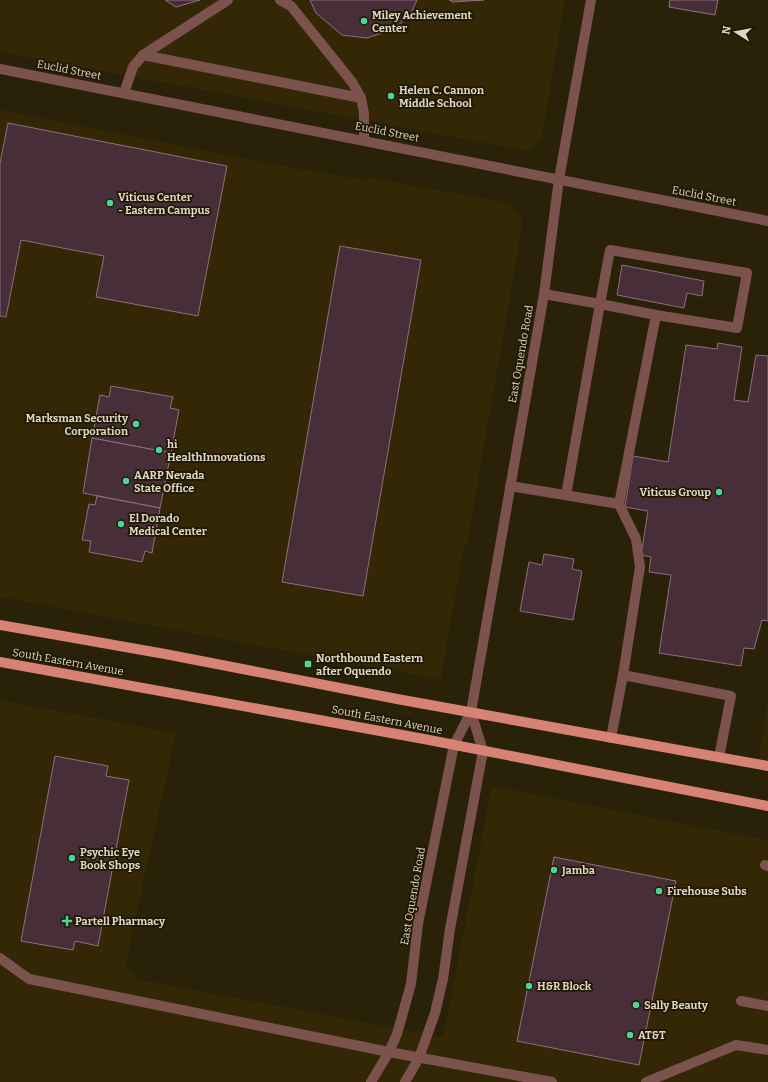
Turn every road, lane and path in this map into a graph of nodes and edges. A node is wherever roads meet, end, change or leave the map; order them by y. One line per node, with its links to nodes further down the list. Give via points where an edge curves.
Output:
1 (228, 0): 4 (street)
2 (280, 0): 7 (street, via 291,6 352,82)
3 (591, 0): 9 (street, East Oquendo Road)
4 (143, 55): 6 (street, via 133,67); 7 (street)
5 (0, 69): 6 (street, Euclid Street)
6 (124, 93): 8 (street, Euclid Street)
7 (361, 98): 8 (street)
8 (364, 139): 9 (street, Euclid Street)
9 (559, 179): 10 (street, Euclid Street); 11 (street, East Oquendo Road)
10 (768, 221)
11 (544, 294): 12 (street); 14 (street, East Oquendo Road)
12 (600, 304): 13 (street); 13 (street, via 610,250 747,273 737,328); 15 (street)
13 (656, 315): 16 (street)
14 (510, 486): 15 (street); 20 (street, East Oquendo Road)
15 (566, 495): 16 (street)
16 (619, 504): 19 (street, via 636,539 640,567)
17 (0, 624): 20 (main road, South Eastern Avenue)
18 (0, 662): 22 (main road, South Eastern Avenue)
19 (623, 675): 21 (street); 24 (street, via 731,696)
20 (471, 712): 21 (main road, South Eastern Avenue); 22 (street, East Oquendo Road); 23 (street, East Oquendo Road)
21 (611, 738): 24 (main road, South Eastern Avenue)
22 (454, 745): 23 (main road, South Eastern Avenue); 31 (street, East Oquendo Road, via 418,924 411,984 397,1034)
23 (483, 751): 26 (main road, South Eastern Avenue); 32 (street, East Oquendo Road, via 443,979 435,1013)
24 (719, 757): 25 (main road, South Eastern Avenue)
25 (768, 766)
26 (768, 806)
27 (0, 958): 31 (street, via 34,980)
28 (741, 1001): 29 (street)
29 (768, 1006)
30 (768, 1050): 36 (street, via 736,1045)
31 (389, 1052): 32 (street); 33 (street, East Oquendo Road)
32 (419, 1058): 34 (street, East Oquendo Road); 35 (street)
33 (371, 1082)
34 (405, 1082)
35 (552, 1082)
36 (646, 1082)

